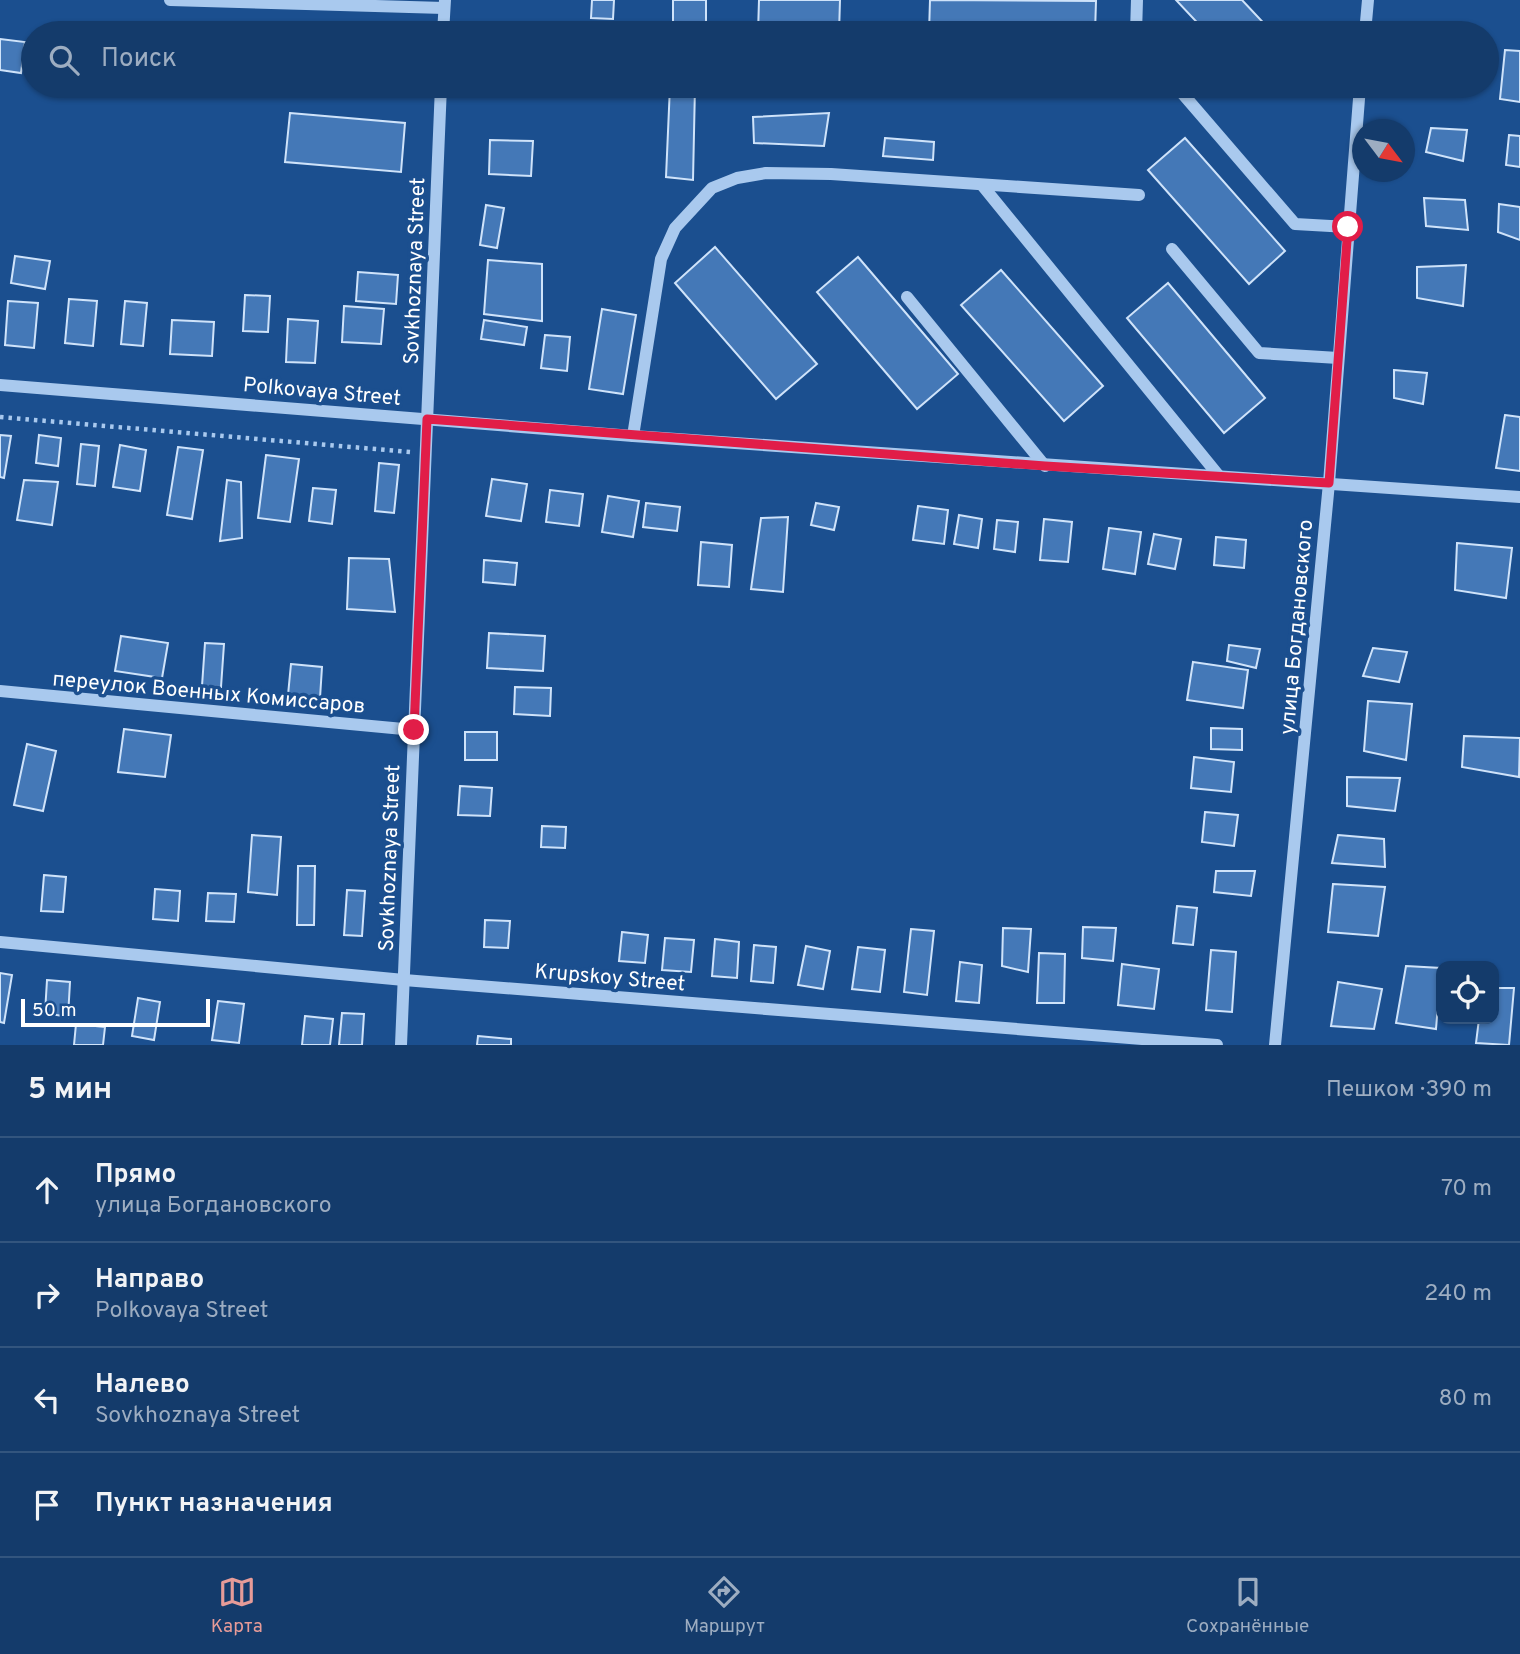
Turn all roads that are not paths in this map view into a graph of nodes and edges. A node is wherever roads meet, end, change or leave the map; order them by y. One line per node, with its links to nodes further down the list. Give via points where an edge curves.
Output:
1 (170, 0): 4 (street)
2 (1138, 0): 5 (street)
3 (1368, 0): 6 (street)
4 (445, 4)
5 (1137, 21)
6 (1366, 21)
7 (440, 98): 17 (street, Sovkhoznaya Street)
8 (1186, 98): 12 (street, via 1295,224)
9 (1359, 98): 12 (street, улица Богдановского)
10 (982, 185): 11 (street); 18 (street, via 766,173 712,188 674,228 661,259); 20 (street)
11 (1139, 195)
12 (1348, 227): 15 (street, улица Богдановского)
13 (1172, 248): 15 (street, via 1259,353)
14 (907, 297): 19 (street)
15 (1338, 358): 21 (street, улица Богдановского)
16 (0, 385): 17 (street, Polkovaya Street)
17 (427, 419): 18 (street, Polkovaya Street); 24 (street, Sovkhoznaya Street)
18 (633, 436): 19 (street, Polkovaya Street)
19 (1045, 466): 20 (street, Polkovaya Street)
20 (1219, 477): 21 (street, Polkovaya Street)
21 (1329, 483): 22 (street, Polkovaya Street); 29 (street, улица Богдановского)
22 (1520, 497)
23 (0, 691): 24 (street, переулок Военных Комиссаров)
24 (414, 730): 26 (street, Sovkhoznaya Street)
25 (0, 942): 26 (street, Krupskoy Street)
26 (404, 980): 27 (street, Sovkhoznaya Street); 28 (street, Krupskoy Street)
27 (401, 1045)
28 (1217, 1045)
29 (1275, 1045)

